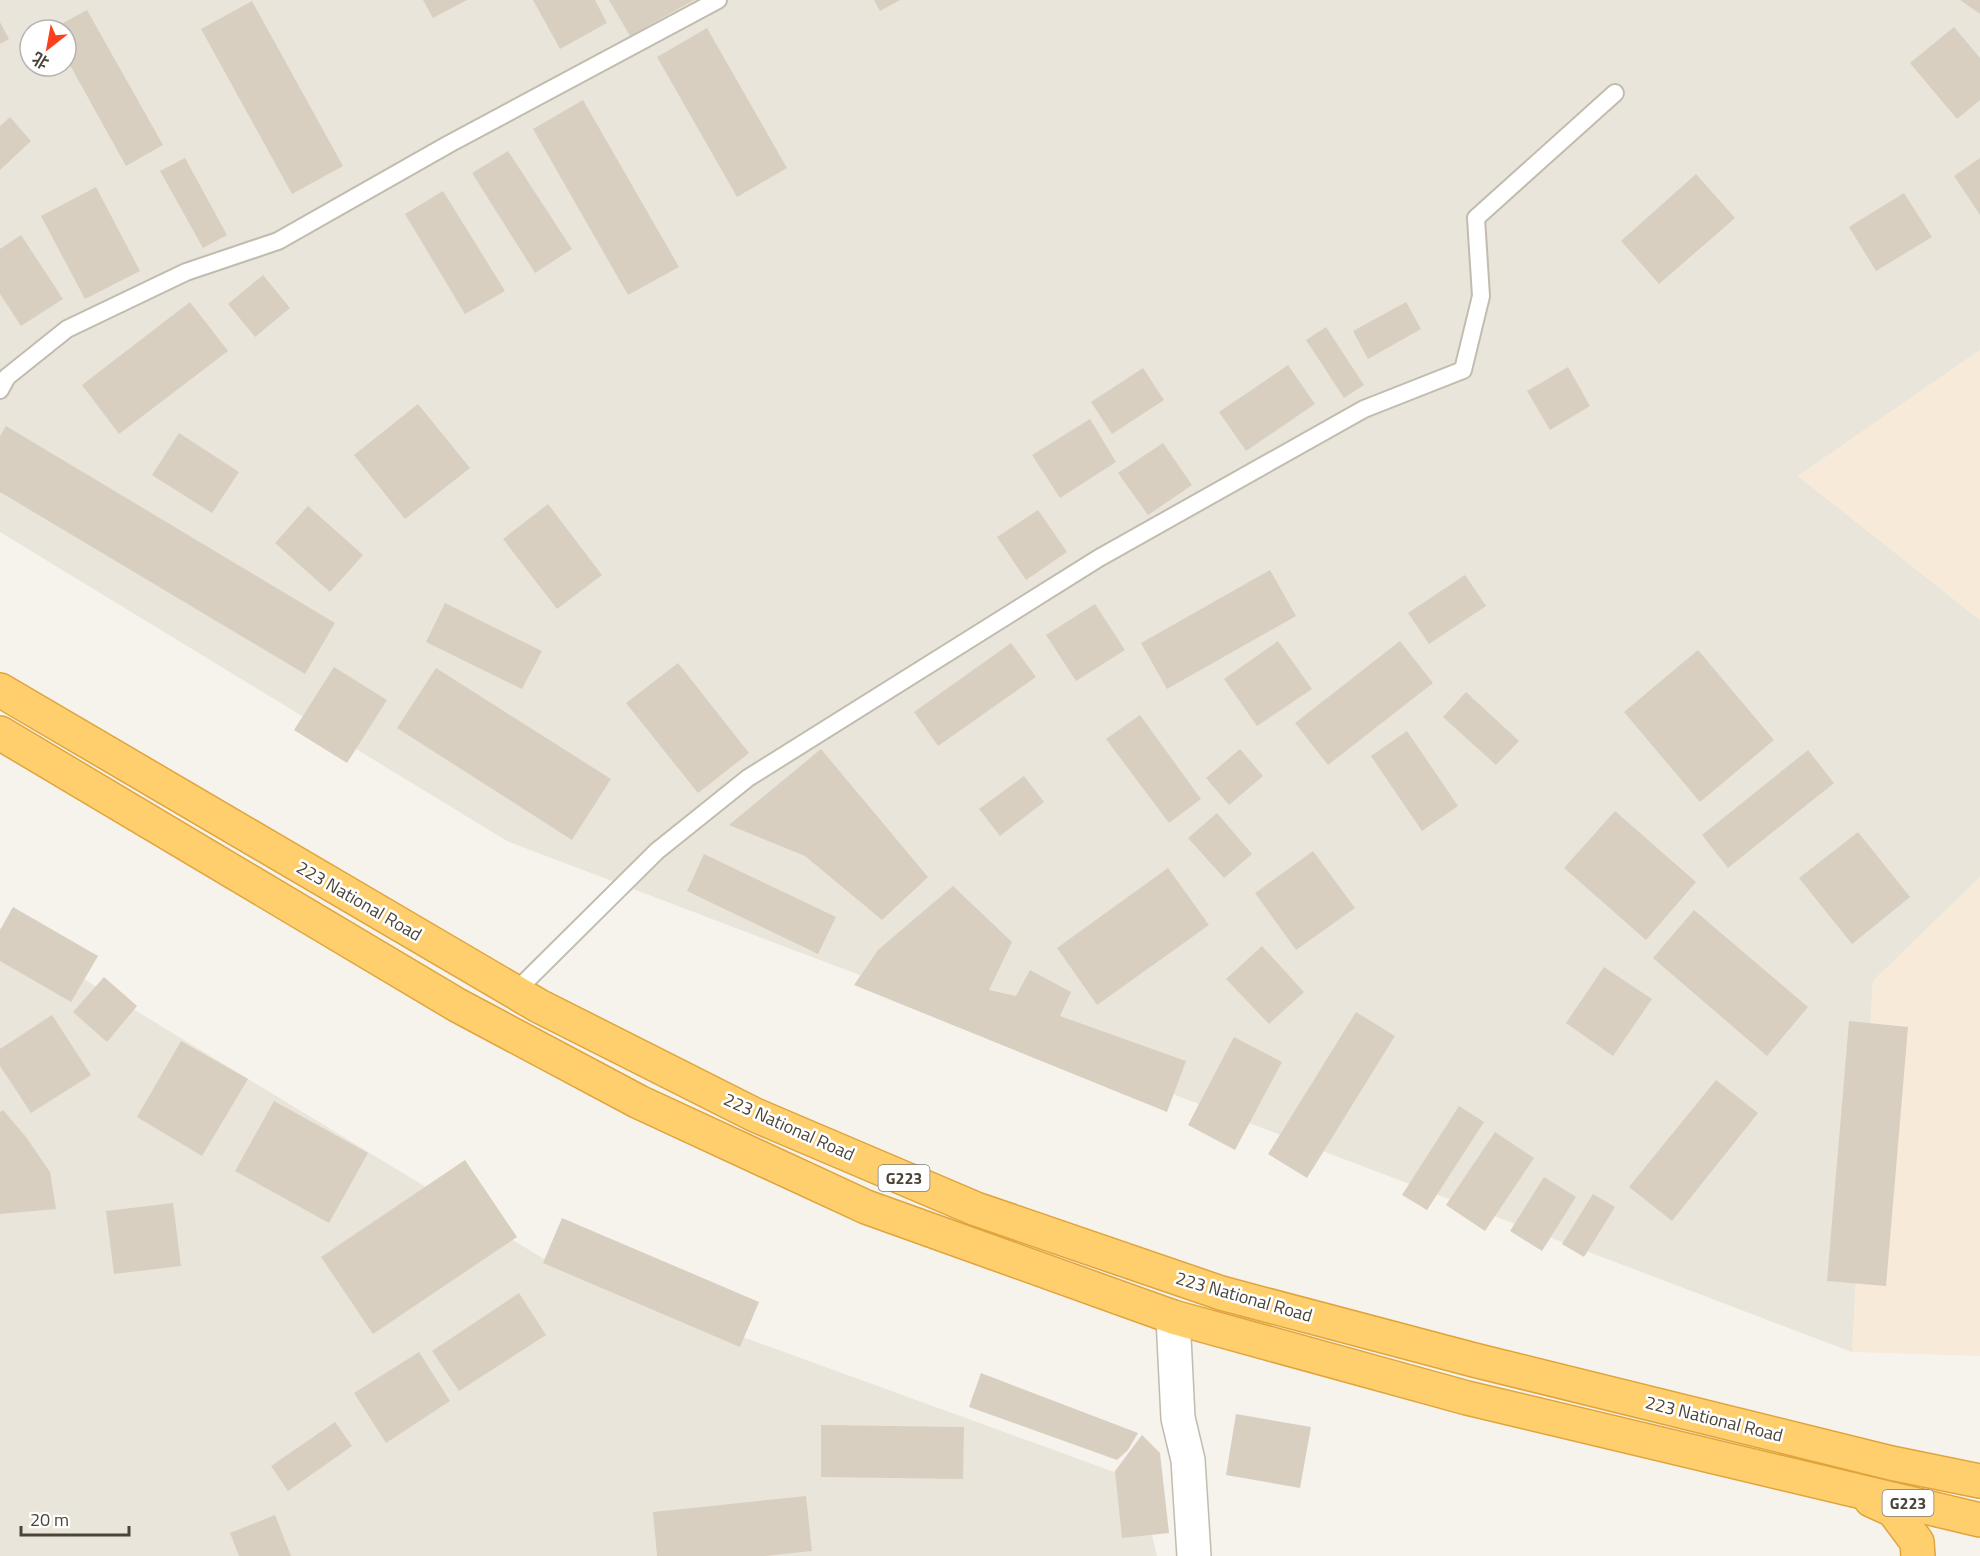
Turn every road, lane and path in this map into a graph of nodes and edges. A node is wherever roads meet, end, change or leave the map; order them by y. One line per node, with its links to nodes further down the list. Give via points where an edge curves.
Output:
1 (718, 0): 3 (lane, via 278,241 186,272 67,329 7,377)
2 (1615, 93): 6 (lane, via 1476,218 1481,296 1463,370 1364,410 1099,558 748,778 657,851)
3 (0, 390)
4 (0, 690): 6 (highway, 223 National Road / G223)
5 (0, 733): 7 (highway, 223 National Road / G223, via 457,1005 639,1102 866,1207)
6 (515, 992): 8 (highway, 223 National Road / G223, via 766,1119 976,1209 1221,1293 1485,1363 1891,1463)
7 (1173, 1317): 9 (highway, 223 National Road / G223, via 1467,1398); 11 (street, via 1178,1418 1188,1460)
8 (1980, 1481)
9 (1836, 1486): 10 (highway, G223); 12 (highway, via 1893,1510 1917,1542)
10 (1980, 1520)
11 (1194, 1556)
12 (1918, 1556)

